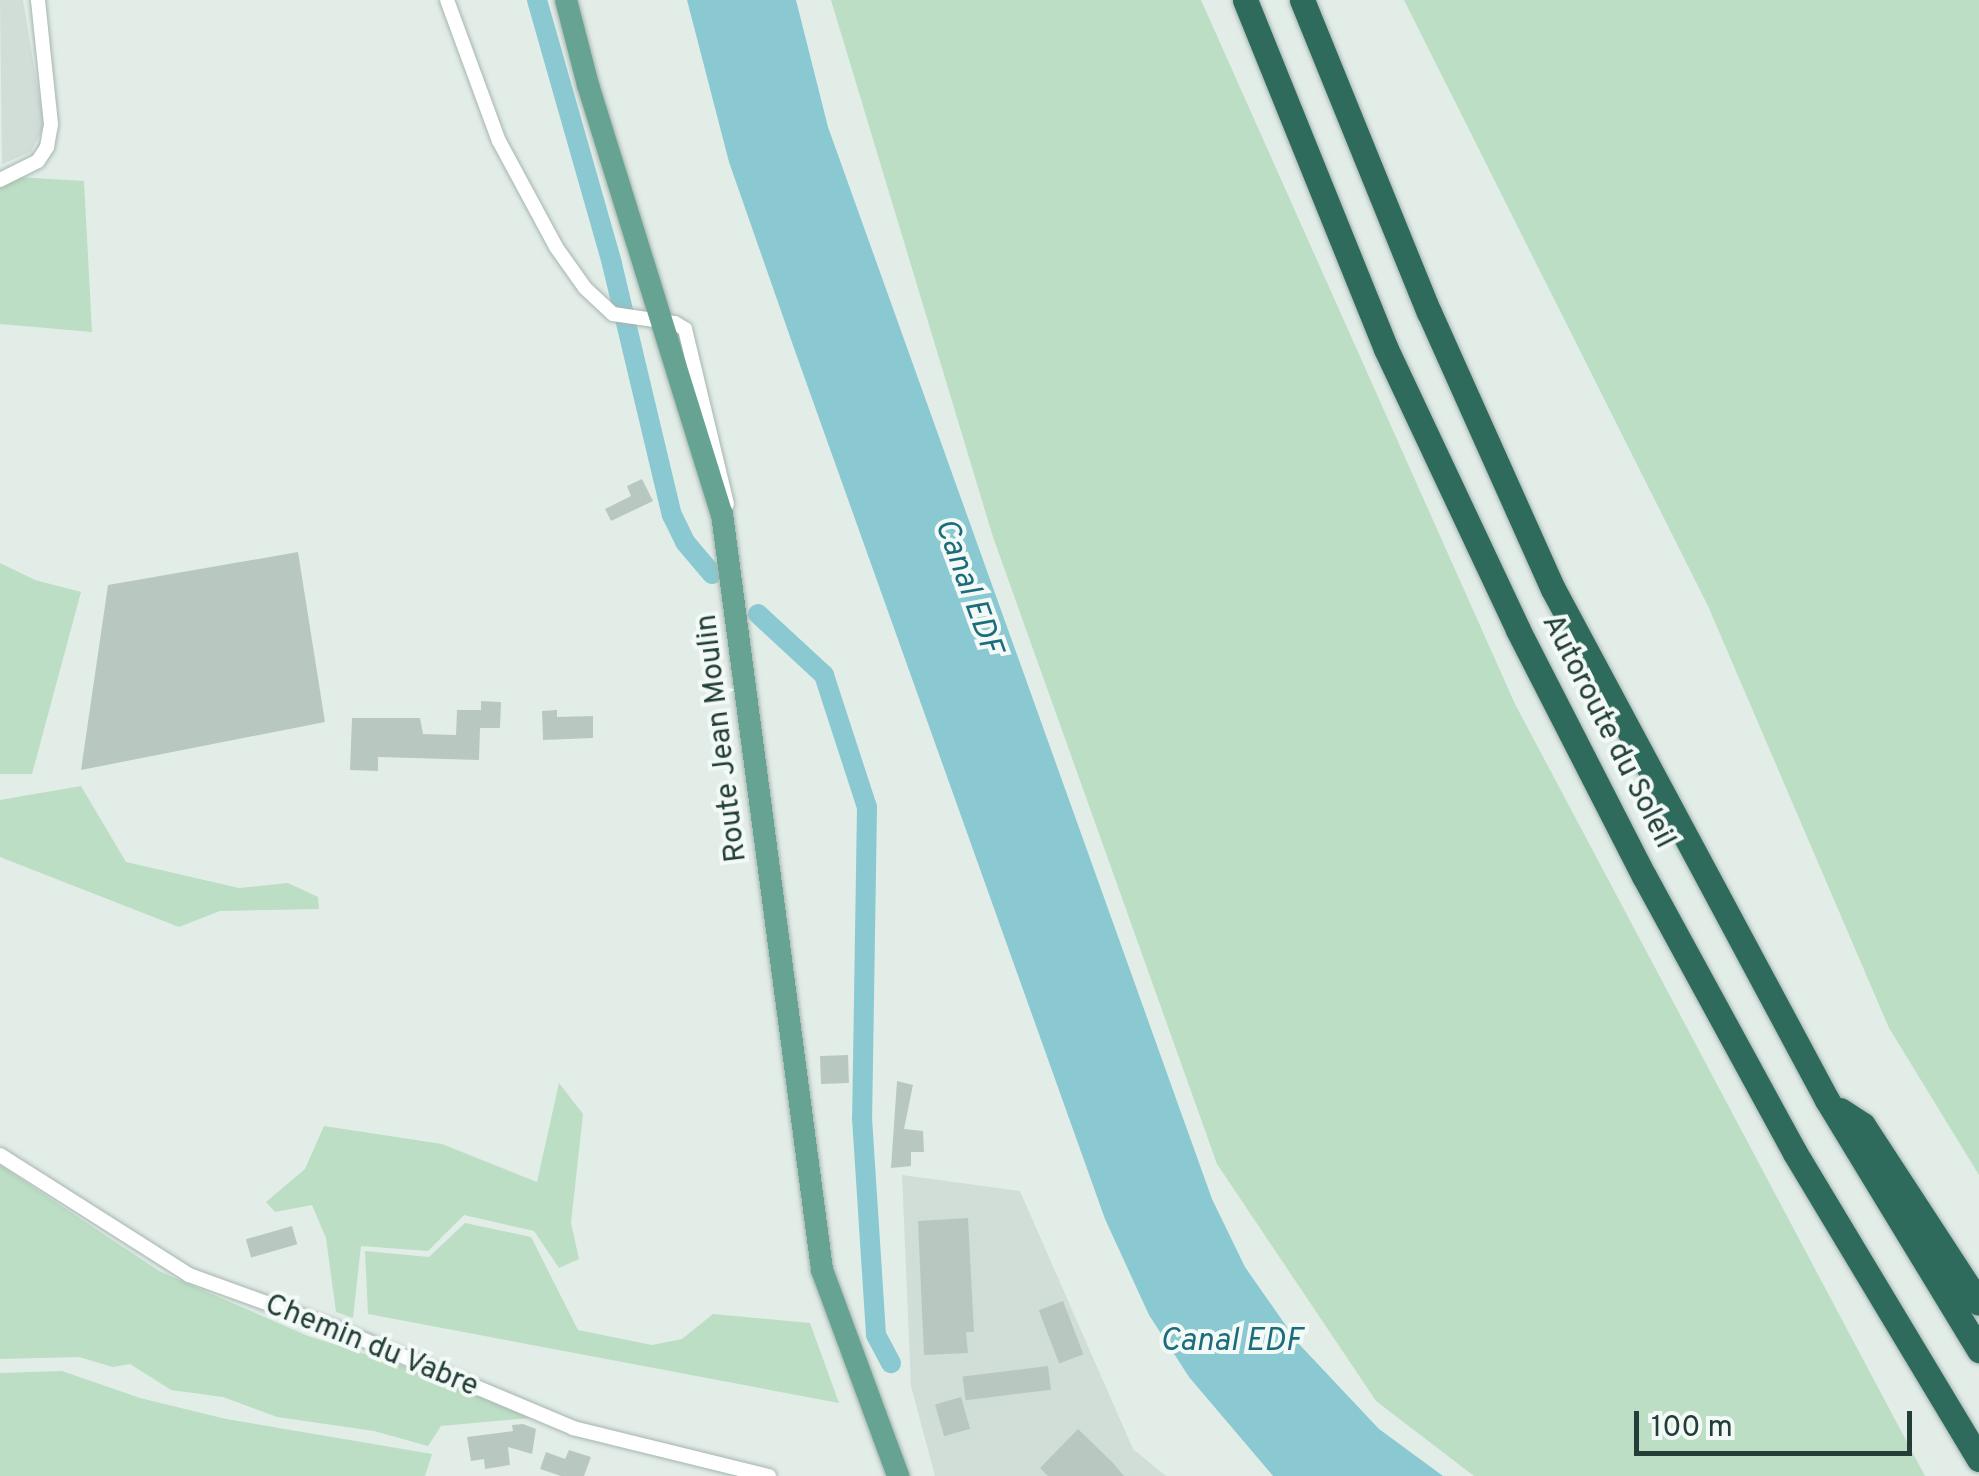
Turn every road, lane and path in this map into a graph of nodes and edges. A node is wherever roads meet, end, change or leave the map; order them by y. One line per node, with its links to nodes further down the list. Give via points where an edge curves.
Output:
1 (38, 0): 6 (street, via 48,147 38,160)
2 (447, 0): 7 (street, via 499,142 556,247 613,314)
3 (566, 0): 7 (main road, Route Jean Moulin)
4 (1246, 0): 12 (highway, Autoroute du Soleil, via 1386,349 1518,630 1794,1153)
5 (1302, 0): 8 (highway, Autoroute du Soleil, via 1429,312 1553,589)
6 (0, 180)
7 (661, 322): 14 (main road, Route Jean Moulin, via 722,514 822,1270)
8 (1828, 1100): 10 (highway, via 1863,1125); 11 (highway, Autoroute du Soleil)
9 (0, 1155): 13 (street, Chemin du Vabre, via 189,1276 338,1329 573,1428)
10 (1979, 1304)
11 (1979, 1350)
12 (1979, 1459)
13 (769, 1476)
14 (898, 1476)

